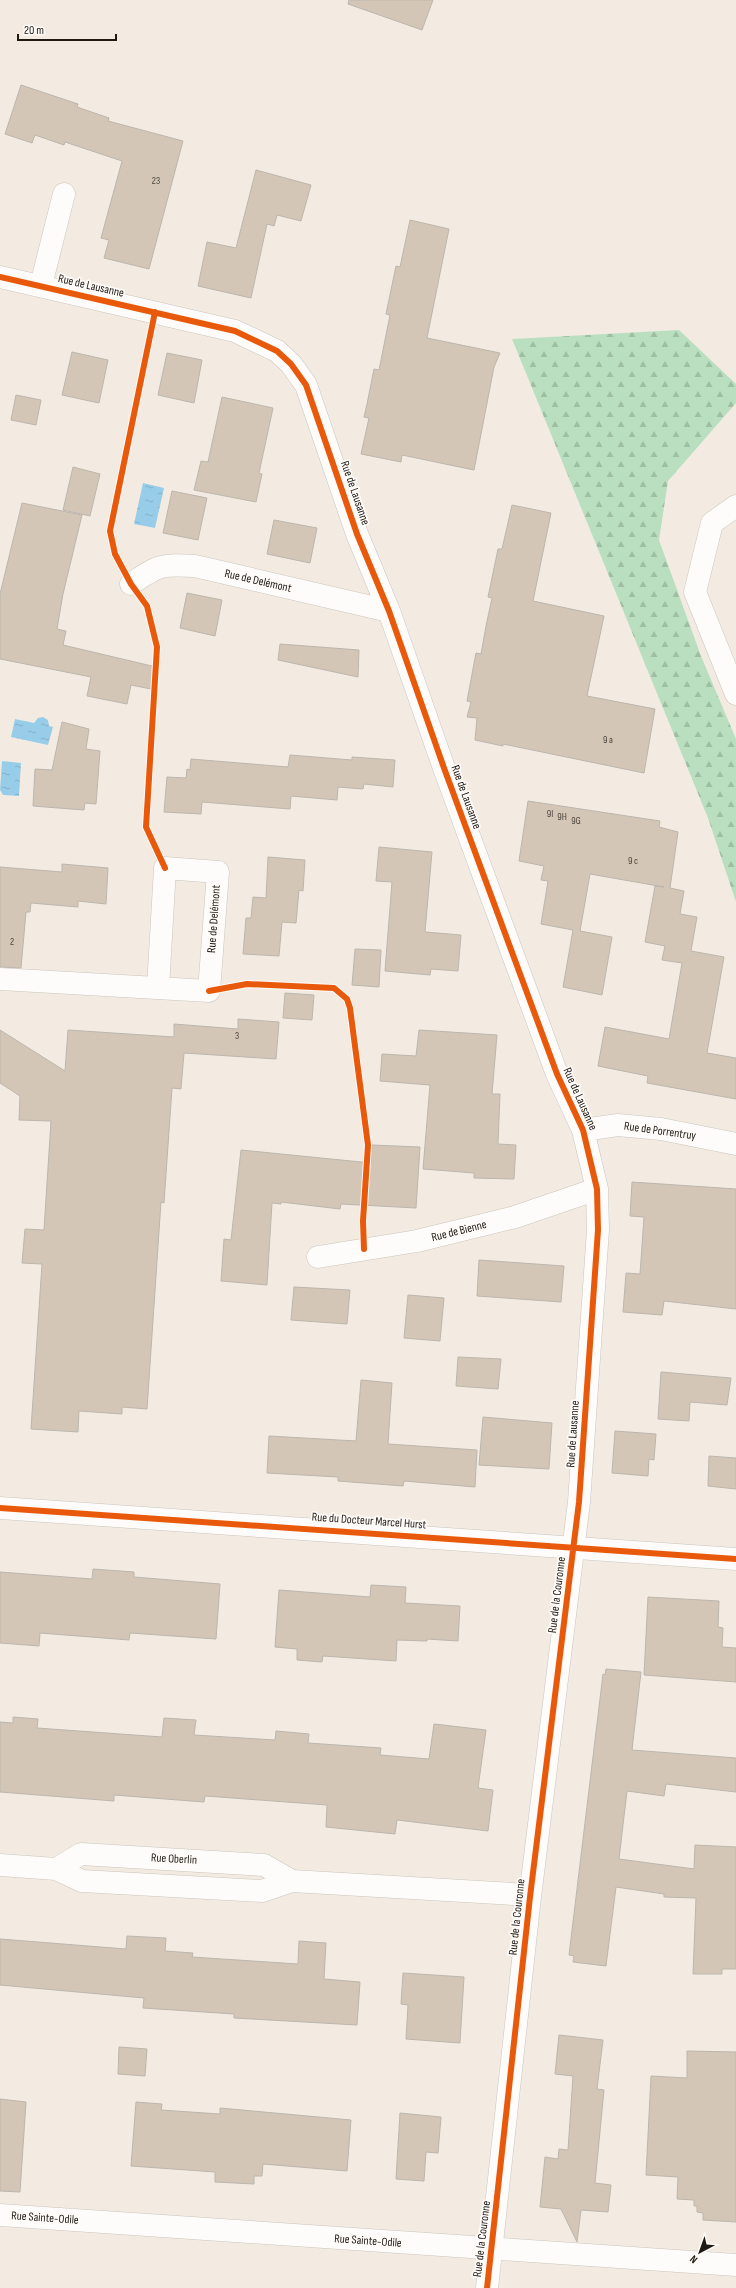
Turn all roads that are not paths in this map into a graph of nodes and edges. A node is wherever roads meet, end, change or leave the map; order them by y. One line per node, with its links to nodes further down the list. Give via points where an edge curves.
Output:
1 (64, 194): 3 (street, Rue de Lausanne)
2 (0, 277): 3 (street, Rue de Lausanne)
3 (41, 285): 6 (street, Rue de Lausanne, via 235,331 277,351 291,364 306,385 357,534)
4 (736, 506): 7 (street, via 712,524 695,592)
5 (131, 584): 6 (street, Rue de Delémont, via 152,570 167,564 195,566)
6 (389, 611): 10 (street, Rue de Lausanne, via 556,1074)
7 (736, 694)
8 (0, 979): 9 (street, Rue de Delémont)
9 (158, 988): 9 (street, Rue de Delémont, via 209,991 218,872 165,868)
10 (583, 1130): 11 (street, Rue de Porrentruy, via 625,1126 661,1129); 12 (street, Rue de Lausanne)
11 (736, 1144)
12 (597, 1188): 13 (street, Rue de Bienne, via 515,1217 417,1241); 15 (street, Rue de Lausanne, via 596,1254)
13 (318, 1257)
14 (0, 1508): 15 (street, Rue du Docteur Marcel Hurst)
15 (574, 1548): 16 (street, Rue du Docteur Marcel Hurst); 18 (street, Rue de la Couronne)
16 (736, 1559)
17 (0, 1865): 18 (street, Rue Oberlin, via 56,1869 81,1854 264,1865 292,1880)
18 (530, 1897): 20 (street, Rue de la Couronne)
19 (0, 2215): 20 (street, Rue Sainte-Odile)
20 (492, 2250): 21 (street, Rue Sainte-Odile); 22 (street, Rue de la Couronne)
21 (736, 2265)
22 (487, 2288)

